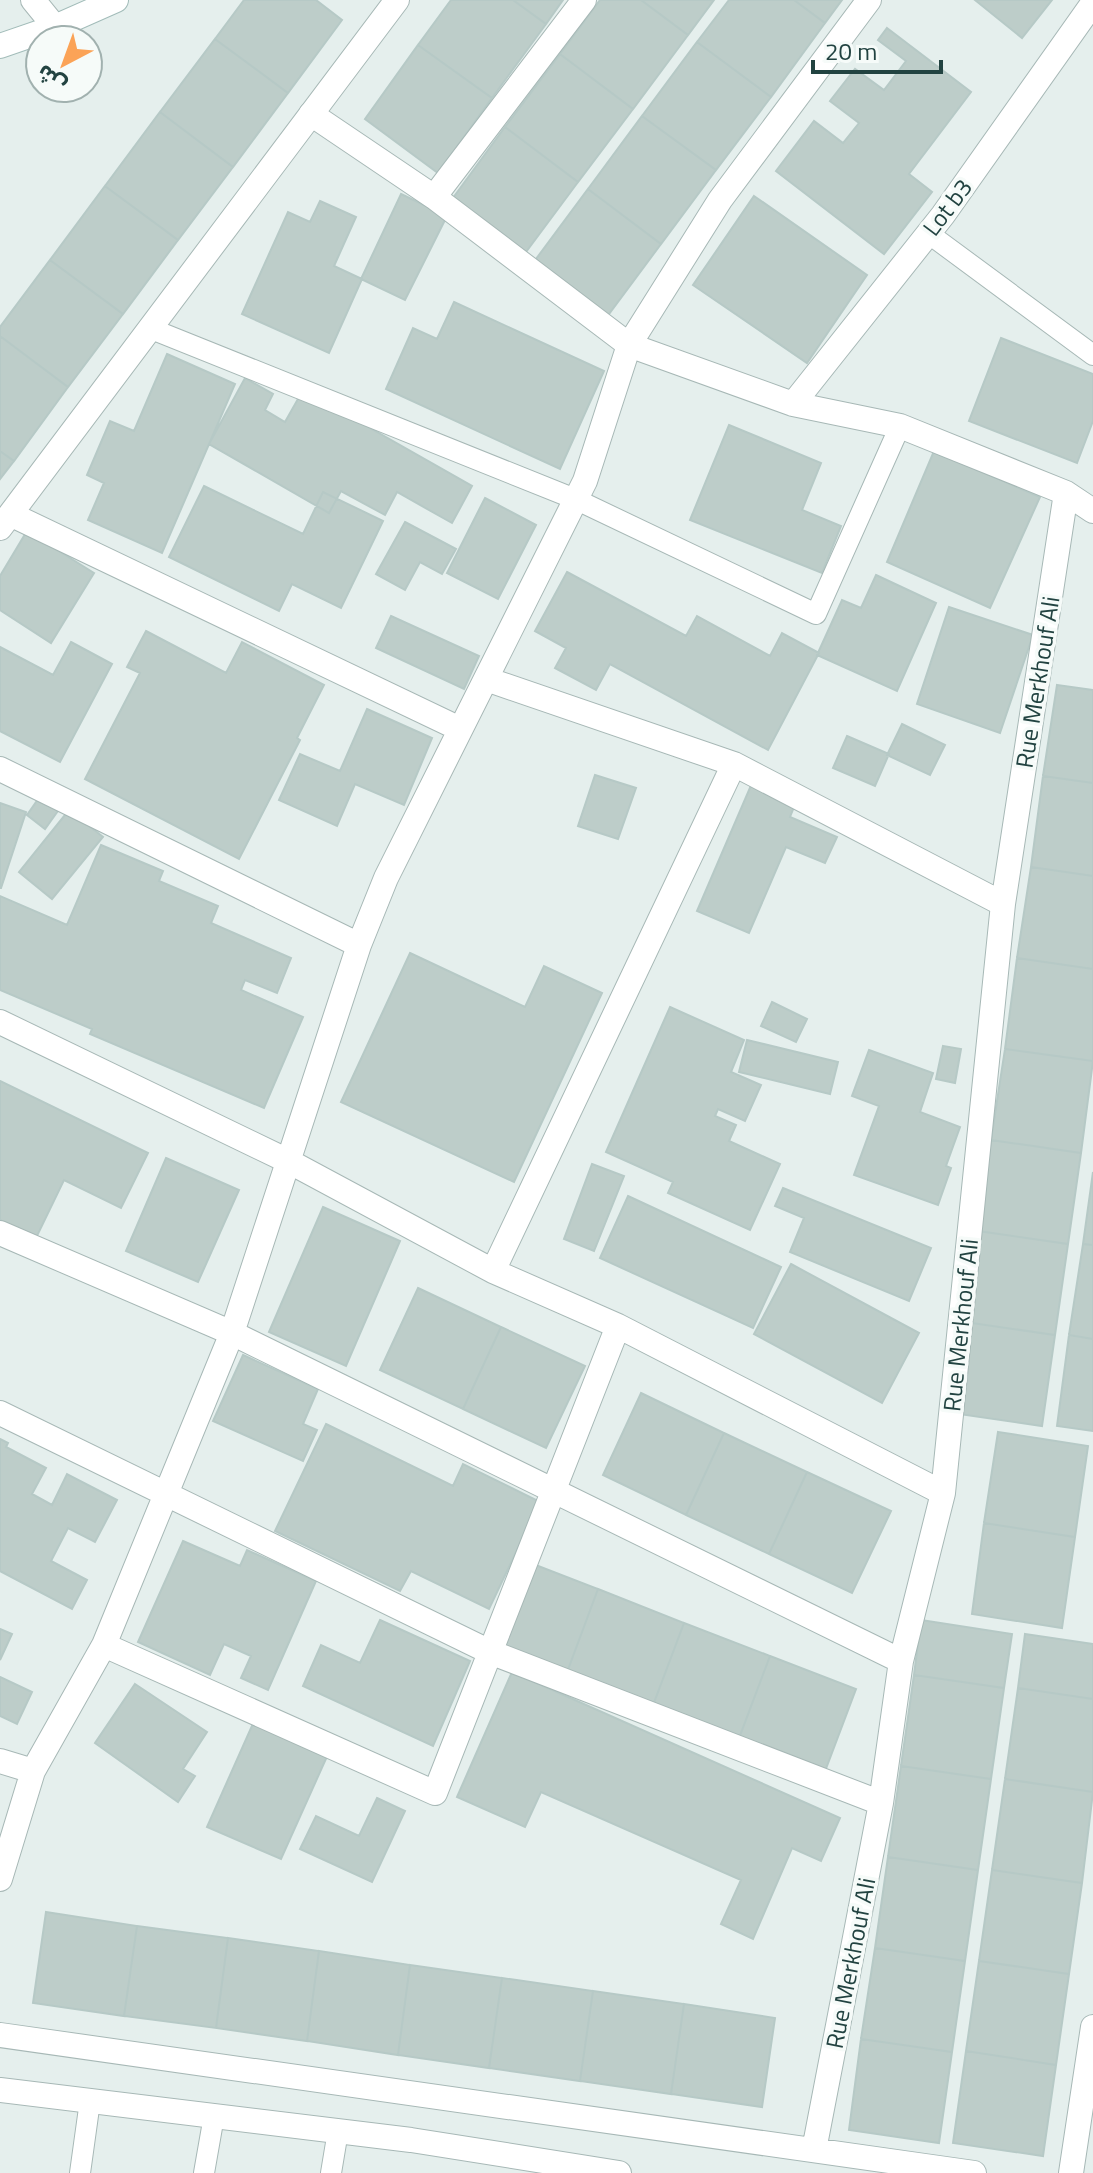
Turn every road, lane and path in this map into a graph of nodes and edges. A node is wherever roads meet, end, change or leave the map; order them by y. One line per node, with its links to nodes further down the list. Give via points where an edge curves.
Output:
1 (33, 0): 7 (street)
2 (116, 0): 8 (street)
3 (397, 0): 11 (street)
4 (584, 0): 12 (street)
5 (869, 0): 15 (street, via 720,200)
6 (1093, 3): 13 (street, Lot b3)
7 (53, 24)
8 (62, 24)
9 (24, 38): 10 (street)
10 (0, 46)
11 (311, 114): 12 (street); 14 (street)
12 (434, 197): 15 (street)
13 (928, 233): 16 (lane); 17 (street, Lot b3)
14 (149, 328): 20 (lane); 22 (street)
15 (629, 345): 17 (street); 20 (street)
16 (1093, 355)
17 (793, 404): 18 (street)
18 (900, 426): 19 (street); 20 (lane, via 816,614)
19 (1066, 493): 21 (street); 27 (street, Rue Merkhouf Ali)
20 (575, 499): 23 (street)
21 (1093, 511)
22 (6, 521): 24 (street)
23 (486, 679): 24 (street); 25 (street)
24 (460, 729): 28 (street)
25 (734, 764): 27 (street); 32 (street)
26 (0, 769): 28 (street)
27 (1003, 904): 38 (street, Rue Merkhouf Ali)
28 (359, 945): 30 (street)
29 (0, 1022): 30 (street)
30 (290, 1162): 32 (street); 34 (street)
31 (0, 1233): 34 (street)
32 (493, 1271): 33 (street)
33 (618, 1326): 37 (street); 38 (street)
34 (232, 1333): 36 (street); 37 (street)
35 (0, 1413): 36 (street)
36 (168, 1493): 39 (street); 40 (street)
37 (553, 1493): 40 (street); 41 (street)
38 (943, 1493): 41 (street, Rue Merkhouf Ali)
39 (104, 1645): 40 (street, via 435,1793); 43 (street)
40 (490, 1652): 44 (street)
41 (901, 1661): 44 (street, Rue Merkhouf Ali)
42 (0, 1761): 43 (street)
43 (33, 1771): 45 (street)
44 (881, 1803): 52 (street, Rue Merkhouf Ali)
45 (0, 1879)
46 (1093, 2027): 58 (street)
47 (0, 2035): 52 (street)
48 (0, 2090): 49 (street)
49 (90, 2101): 50 (street); 53 (lane)
50 (214, 2116): 51 (street); 54 (lane)
51 (338, 2131): 55 (lane); 56 (street)
52 (814, 2150): 57 (street)
53 (80, 2173)
54 (204, 2173)
55 (331, 2173)
56 (619, 2173)
57 (974, 2173)
58 (1071, 2173)

